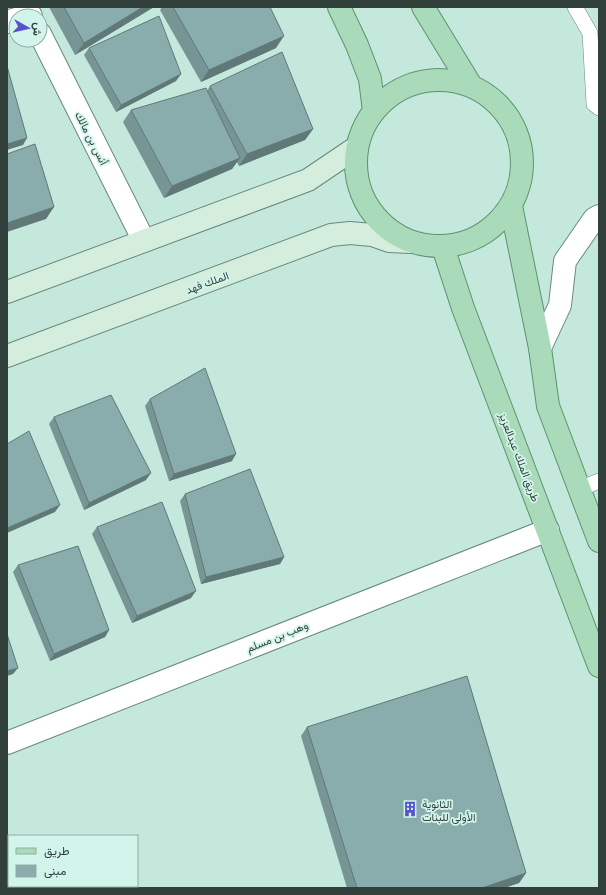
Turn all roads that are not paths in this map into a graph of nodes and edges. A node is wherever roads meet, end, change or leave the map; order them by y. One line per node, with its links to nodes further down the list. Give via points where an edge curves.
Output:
1 (339, 7): 7 (main road, via 358,45 370,79)
2 (423, 7): 5 (main road)
3 (575, 7): 6 (lane, via 590,33 594,104)
4 (47, 48): 11 (street, أنس بن مالك)
5 (470, 84): 7 (main road, via 444,79 417,82 393,92); 9 (main road, via 494,100 512,122 522,150 522,178)
6 (599, 108)
7 (374, 111): 8 (main road, via 363,128)
8 (357, 147): 11 (street, via 308,180); 12 (main road, via 356,170 362,193 373,214 390,230)
9 (512, 206): 13 (main road, via 494,227 470,241); 15 (main road)
10 (599, 216): 15 (street, via 594,219 565,261 560,305)
11 (144, 242): 14 (street)
12 (410, 242): 13 (main road); 16 (street, الملك فهد, via 389,241 372,235 350,233 331,235)
13 (443, 247): 20 (main road, طريق الملك عبدالعزيز, via 463,308)
14 (7, 292)
15 (540, 348): 18 (main road, via 548,406)
16 (7, 356)
17 (599, 481): 18 (lane)
18 (579, 489): 19 (main road)
19 (595, 519): 21 (main road)
20 (548, 530): 22 (main road, طريق الملك عبدالعزيز); 23 (street, وهب بن مسلم)
21 (599, 541)
22 (599, 666)
23 (7, 743)

